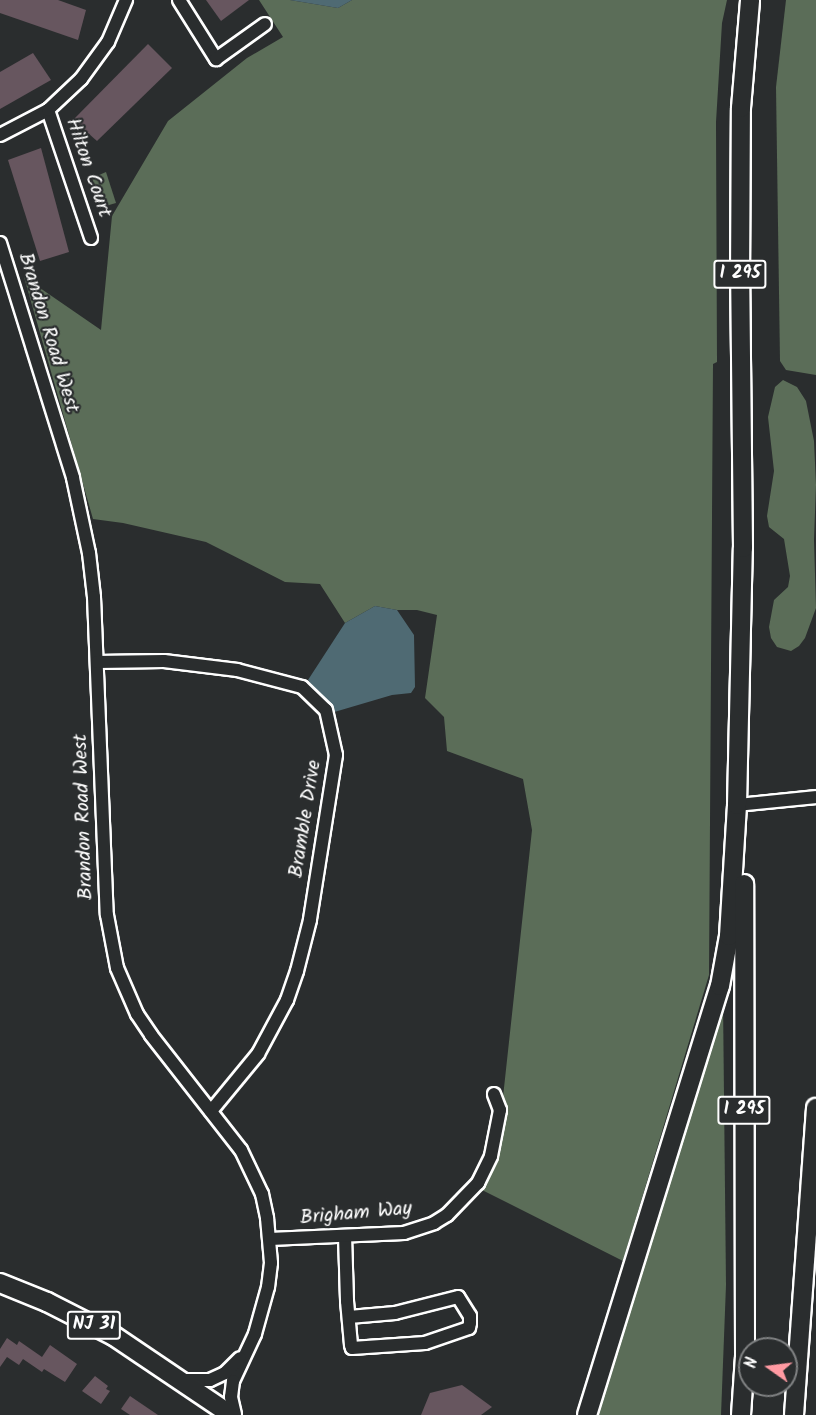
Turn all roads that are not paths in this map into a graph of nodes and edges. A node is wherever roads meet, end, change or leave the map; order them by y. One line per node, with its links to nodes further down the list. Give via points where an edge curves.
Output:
1 (126, 0): 5 (street, via 94,63)
2 (178, 0): 4 (street, via 216,59)
3 (750, 0): 11 (highway, I 295, via 741,108 743,548)
4 (264, 24)
5 (48, 110): 6 (street); 7 (street, Hilton Court)
6 (0, 135)
7 (91, 238)
8 (0, 243): 9 (street, Brandon Road West, via 84,521)
9 (97, 662): 14 (street, Brandon Road West, via 107,915 112,948 137,1014); 14 (street, Bramble Drive, via 164,661 237,670 302,687 326,710 336,755 310,920 297,971 287,1000 258,1054)
10 (816, 797): 11 (street)
11 (737, 805): 22 (highway, via 725,964); 23 (highway, I 295, via 743,837 745,1357)
12 (494, 1094): 15 (street, Brigham Way, via 500,1110 491,1156 478,1183 457,1205 419,1229)
13 (816, 1108): 24 (highway)
14 (210, 1111): 16 (street, Brandon Road West, via 253,1172 262,1194)
15 (345, 1236): 16 (street, Brigham Way); 18 (street)
16 (270, 1239): 19 (street, Brandon Road West, via 263,1311)
17 (0, 1283): 20 (highway, NJ 31, via 89,1323)
18 (349, 1317): 18 (street, via 351,1345 355,1349 425,1342 469,1328 470,1323 470,1316 458,1298 395,1313)
19 (245, 1353): 20 (street, Brandon Road West, via 225,1373 210,1380); 21 (street, Brandon Road West, via 233,1381)
20 (180, 1380): 21 (highway, NJ 31)
21 (233, 1415)
22 (588, 1415)
23 (741, 1415)
24 (794, 1415)

